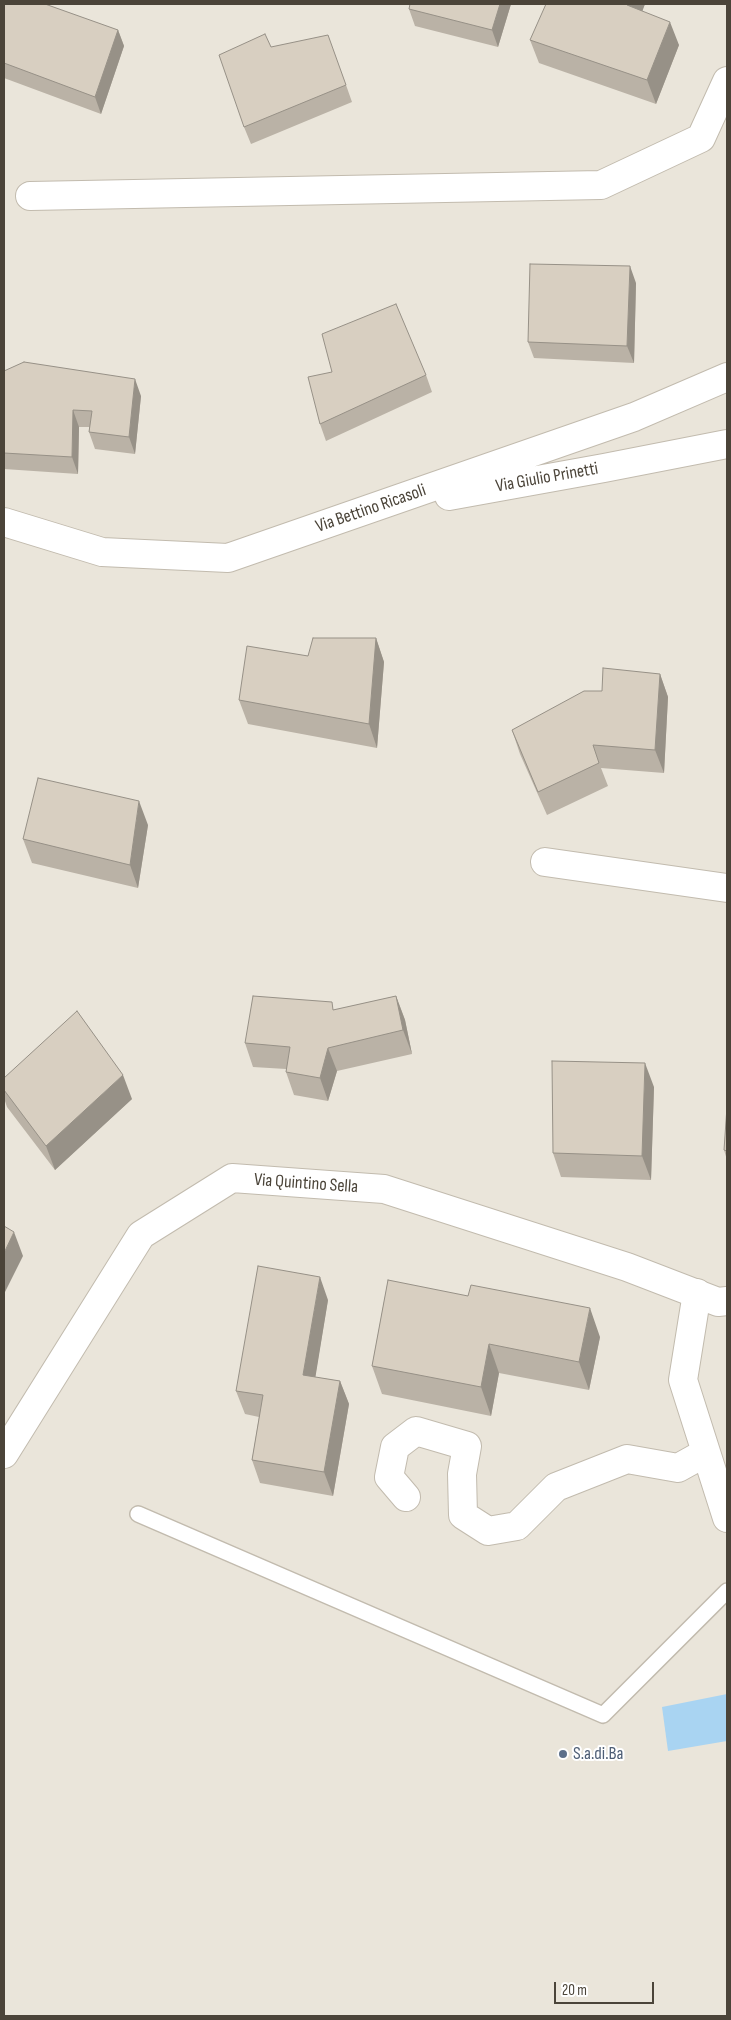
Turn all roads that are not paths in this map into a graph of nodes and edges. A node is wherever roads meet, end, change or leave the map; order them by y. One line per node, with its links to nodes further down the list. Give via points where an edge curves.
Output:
1 (727, 81): 2 (street, via 702,138 601,185)
2 (30, 196)
3 (727, 377): 5 (street, Via Bettino Ricasoli, via 634,417)
4 (727, 444): 5 (street, Via Giulio Prinetti)
5 (367, 510): 6 (street, Via Bettino Ricasoli, via 228,558 102,552)
6 (4, 522)
7 (545, 862): 8 (street)
8 (727, 888)
9 (697, 1293): 10 (street, Via Quintino Sella, via 718,1302); 11 (street, via 683,1380); 12 (street, Via Quintino Sella, via 627,1267 384,1190 232,1178 142,1236)
10 (727, 1301)
11 (705, 1453): 13 (street, via 678,1468 627,1459 556,1487 517,1526 488,1531 463,1515 462,1474 466,1446 416,1431 394,1447 389,1477); 15 (street)
12 (4, 1454)
13 (406, 1497)
14 (138, 1514): 16 (lane, via 603,1716)
15 (727, 1518)
16 (727, 1590)

